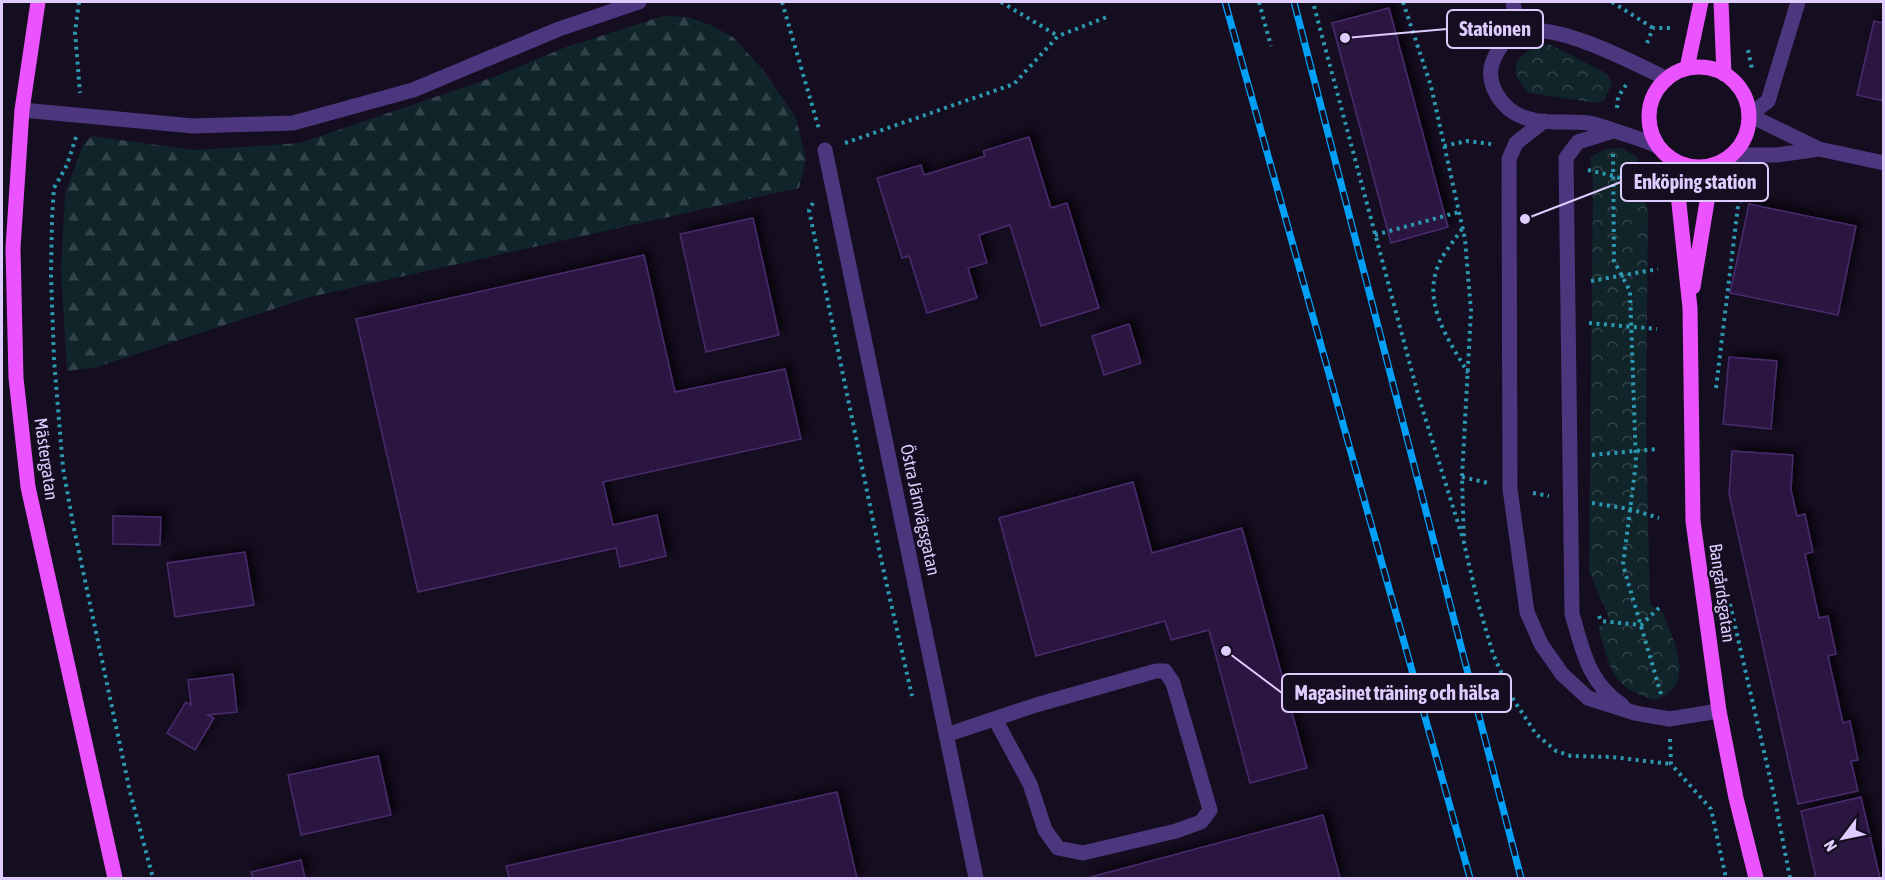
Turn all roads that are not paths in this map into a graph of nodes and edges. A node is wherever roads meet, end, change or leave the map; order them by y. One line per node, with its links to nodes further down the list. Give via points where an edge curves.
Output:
1 (38, 2): 11 (main road, Mästergatan)
2 (639, 2): 11 (street, via 559,29 413,90 292,123 193,126)
3 (1514, 2): 7 (street)
4 (1701, 2): 8 (main road)
5 (1721, 2): 9 (main road)
6 (1798, 2): 12 (street, via 1768,101)
7 (1518, 31): 10 (street, via 1550,31); 13 (street, via 1504,42 1495,57 1490,73 1496,94 1508,108 1527,120)
8 (1688, 68): 9 (main road); 10 (main road)
9 (1724, 74): 12 (main road, via 1738,85)
10 (1667, 79): 15 (main road, via 1656,92 1649,113)
11 (22, 110): 27 (main road, Mästergatan, via 13,248 16,378 28,487)
12 (1749, 115): 16 (street); 18 (main road, via 1743,142)
13 (1544, 121): 14 (street, via 1590,123); 24 (street, via 1516,143 1509,159 1510,489 1527,612 1541,644 1562,674 1588,698)
14 (1613, 130): 15 (street); 24 (street, via 1578,142 1566,158 1572,614 1591,673 1608,696)
15 (1658, 146): 19 (main road)
16 (1819, 149): 18 (street, via 1777,155); 20 (street)
17 (825, 150): 26 (street, Östra Järnvägsgatan)
18 (1732, 155): 21 (main road)
19 (1670, 158): 21 (main road, via 1696,168); 22 (main road, Bangårdsgatan, via 1678,194)
20 (1884, 163)
21 (1713, 165): 22 (main road, Bangårdsgatan)
22 (1690, 308): 23 (main road, Bangårdsgatan, via 1693,521)
23 (1719, 711): 24 (street, via 1669,719); 29 (main road, Bangårdsgatan)
24 (1635, 713)
25 (995, 718): 25 (street, via 1165,671 1173,683 1210,810 1201,822 1176,831 1083,853 1058,848 1045,830 1030,784); 26 (street)
26 (946, 735): 28 (street, Östra Järnvägsgatan)
27 (115, 879)
28 (976, 879)
29 (1756, 879)

